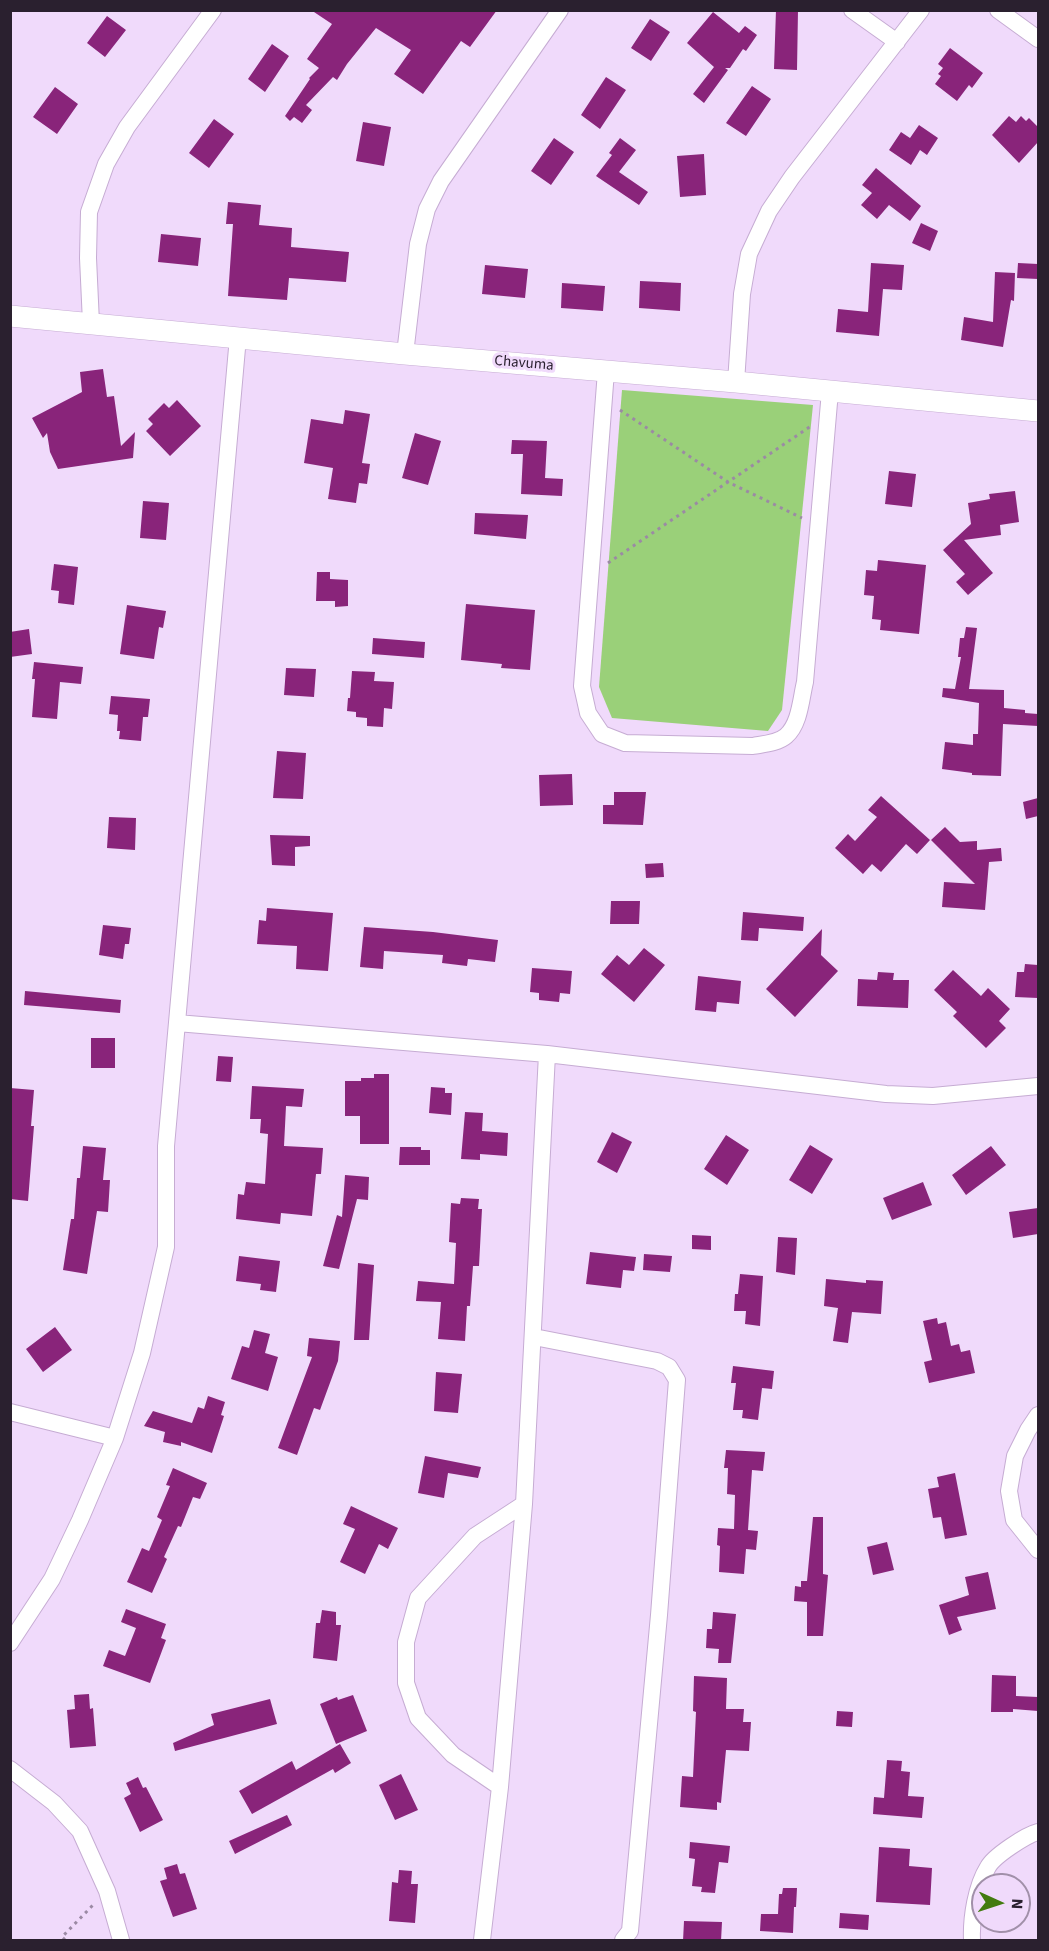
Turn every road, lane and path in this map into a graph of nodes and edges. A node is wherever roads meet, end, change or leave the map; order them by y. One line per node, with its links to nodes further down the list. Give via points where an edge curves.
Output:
1 (213, 10): 9 (street, via 128,127 106,164 89,212)
2 (560, 10): 11 (street, via 441,181 427,209 418,244)
3 (852, 10): 7 (street)
4 (921, 10): 7 (street)
5 (998, 10): 6 (street)
6 (1038, 39)
7 (897, 42): 13 (street, via 792,177 769,212 749,254)
8 (10, 316): 9 (street, Chavuma)
9 (91, 323): 10 (street, Chavuma)
10 (238, 337): 11 (street, Chavuma); 21 (street)
11 (405, 354): 12 (street, Chavuma)
12 (606, 371): 13 (street, Chavuma); 15 (street)
13 (736, 382): 14 (street, Chavuma)
14 (830, 391): 16 (street, Chavuma); 17 (street)
15 (604, 399): 18 (path); 20 (street)
16 (1038, 411)
17 (827, 415): 18 (path); 19 (street)
18 (728, 482): 19 (path); 20 (path)
19 (818, 526): 20 (street, via 805,682 796,722 786,736 774,742 753,746 625,743 602,734 588,713 582,686)
20 (591, 575)
21 (177, 1023): 22 (street); 27 (street, via 166,1146 166,1247 142,1353)
22 (547, 1054): 23 (street, via 886,1094 933,1096); 24 (street)
23 (1038, 1086)
24 (534, 1337): 28 (street); 38 (street, via 657,1361 669,1367 677,1380 630,1931)
25 (10, 1412): 27 (street)
26 (1038, 1414): 29 (street, via 1015,1456 1009,1491 1014,1520)
27 (115, 1438): 30 (street, via 52,1578)
28 (524, 1504): 32 (street); 32 (street, via 475,1536 418,1598 406,1642 406,1683 418,1718 453,1755)
29 (1038, 1550)
30 (10, 1643)
31 (10, 1769): 34 (street, via 54,1803 80,1831)
32 (500, 1786): 37 (street)
33 (1038, 1832): 39 (street, via 1013,1845 988,1866 974,1902)
34 (107, 1891): 35 (path, via 62,1937); 36 (street)
35 (65, 1941)
36 (122, 1941)
37 (483, 1941)
38 (623, 1941)
39 (972, 1941)

